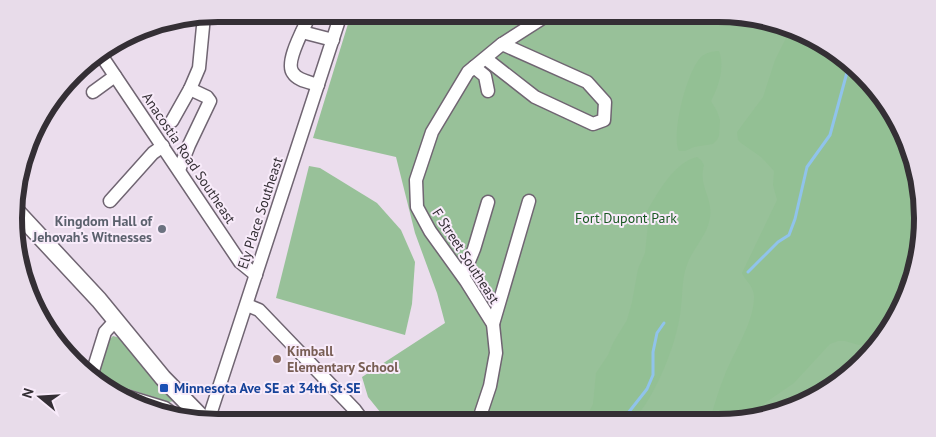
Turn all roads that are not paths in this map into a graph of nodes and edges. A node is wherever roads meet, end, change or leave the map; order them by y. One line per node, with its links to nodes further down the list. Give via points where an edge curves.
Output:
1 (307, 22): 5 (street)
2 (339, 22): 6 (street, Ely Place Southeast)
3 (536, 22): 7 (street, F Street Southeast)
4 (203, 23): 13 (street, via 199,68)
5 (302, 32): 6 (street); 12 (street, via 290,63 292,72 299,79)
6 (333, 40): 12 (street, Ely Place Southeast)
7 (502, 44): 8 (street, F Street Southeast); 8 (street, via 587,82 605,102 604,120 593,124 534,97)
8 (485, 58): 10 (street, F Street Southeast)
9 (104, 60): 11 (street, Anacostia Road Southeast)
10 (474, 67): 14 (street, via 485,76); 25 (street, F Street Southeast, via 432,132 416,180 417,207)
11 (115, 76): 15 (street); 17 (street, Anacostia Road Southeast)
12 (318, 85): 24 (street, Ely Place Southeast)
13 (190, 89): 16 (street); 18 (street, via 207,97 210,102)
14 (488, 91)
15 (93, 92)
16 (172, 121)
17 (162, 146): 18 (street, Anacostia Road Southeast); 19 (street)
18 (179, 170): 24 (street, Anacostia Road Southeast, via 240,262)
19 (110, 201)
20 (529, 201): 28 (street)
21 (488, 202): 25 (street)
22 (22, 217): 27 (main road)
23 (23, 225): 27 (main road)
24 (256, 275): 26 (street, Ely Place Southeast)
25 (463, 276): 28 (street, F Street Southeast)
26 (246, 305): 35 (street, Ely Place Southeast); 36 (street, via 259,310)
27 (111, 316): 29 (street); 30 (main road)
28 (493, 324): 37 (street, F Street Southeast, via 496,352)
29 (93, 369)
30 (158, 371): 31 (main road); 34 (main road, via 178,382)
31 (183, 400): 32 (street); 33 (main road)
32 (171, 409)
33 (198, 413)
34 (202, 414)
35 (208, 414)
36 (358, 414)
37 (481, 414)

